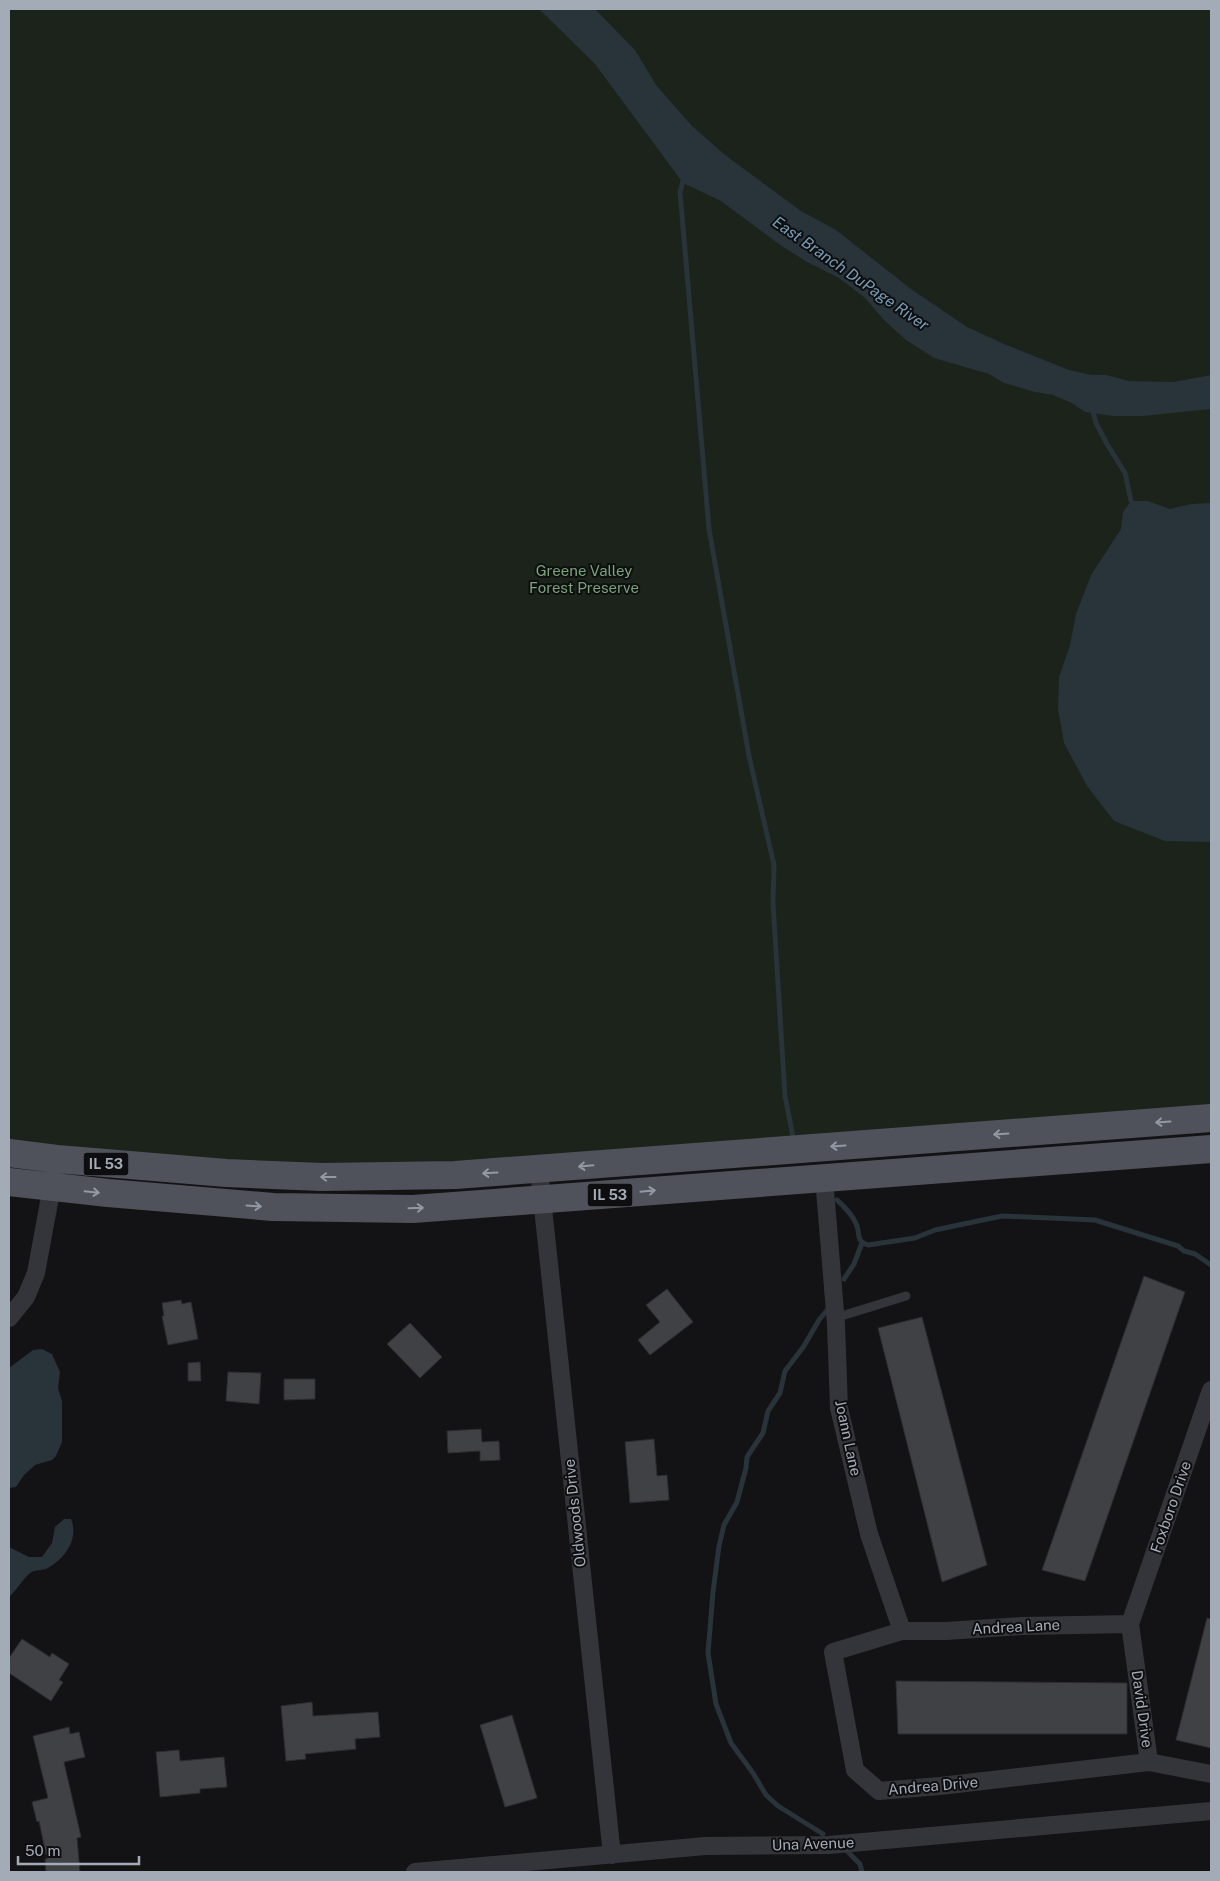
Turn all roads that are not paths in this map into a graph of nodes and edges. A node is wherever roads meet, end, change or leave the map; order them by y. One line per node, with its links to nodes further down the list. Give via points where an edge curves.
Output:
1 (1211, 1118): 5 (main road, IL 53, one-way to 5)
2 (1211, 1149): 6 (main road, IL 53)
3 (9, 1153): 4 (main road, IL 53)
4 (57, 1159): 5 (main road, IL 53, one-way to 4, via 322,1177 226,1173); 8 (street)
5 (539, 1170): 9 (street, Oldwoods Drive)
6 (824, 1178): 9 (main road, IL 53, one-way to 6); 12 (street, Joann Lane)
7 (9, 1182): 8 (main road, IL 53)
8 (53, 1188): 9 (main road, IL 53, one-way to 9, via 272,1207 413,1209); 11 (street, via 36,1273 26,1297)
9 (542, 1200): 19 (street, Oldwoods Drive)
10 (906, 1296): 12 (lane)
11 (9, 1318)
12 (835, 1318): 15 (street, Joann Lane, via 839,1408 869,1534)
13 (1211, 1390): 14 (street, Foxboro Drive)
14 (1130, 1624): 15 (street, Andrea Lane); 16 (street, David Drive)
15 (902, 1631): 16 (street, Andrea Drive, via 833,1652 855,1770 879,1791)
16 (1150, 1762): 17 (street, David Drive)
17 (1211, 1774)
18 (1211, 1811): 19 (street, Una Avenue, via 829,1845 705,1846)
19 (612, 1855): 20 (street, Una Avenue)
20 (415, 1872)

